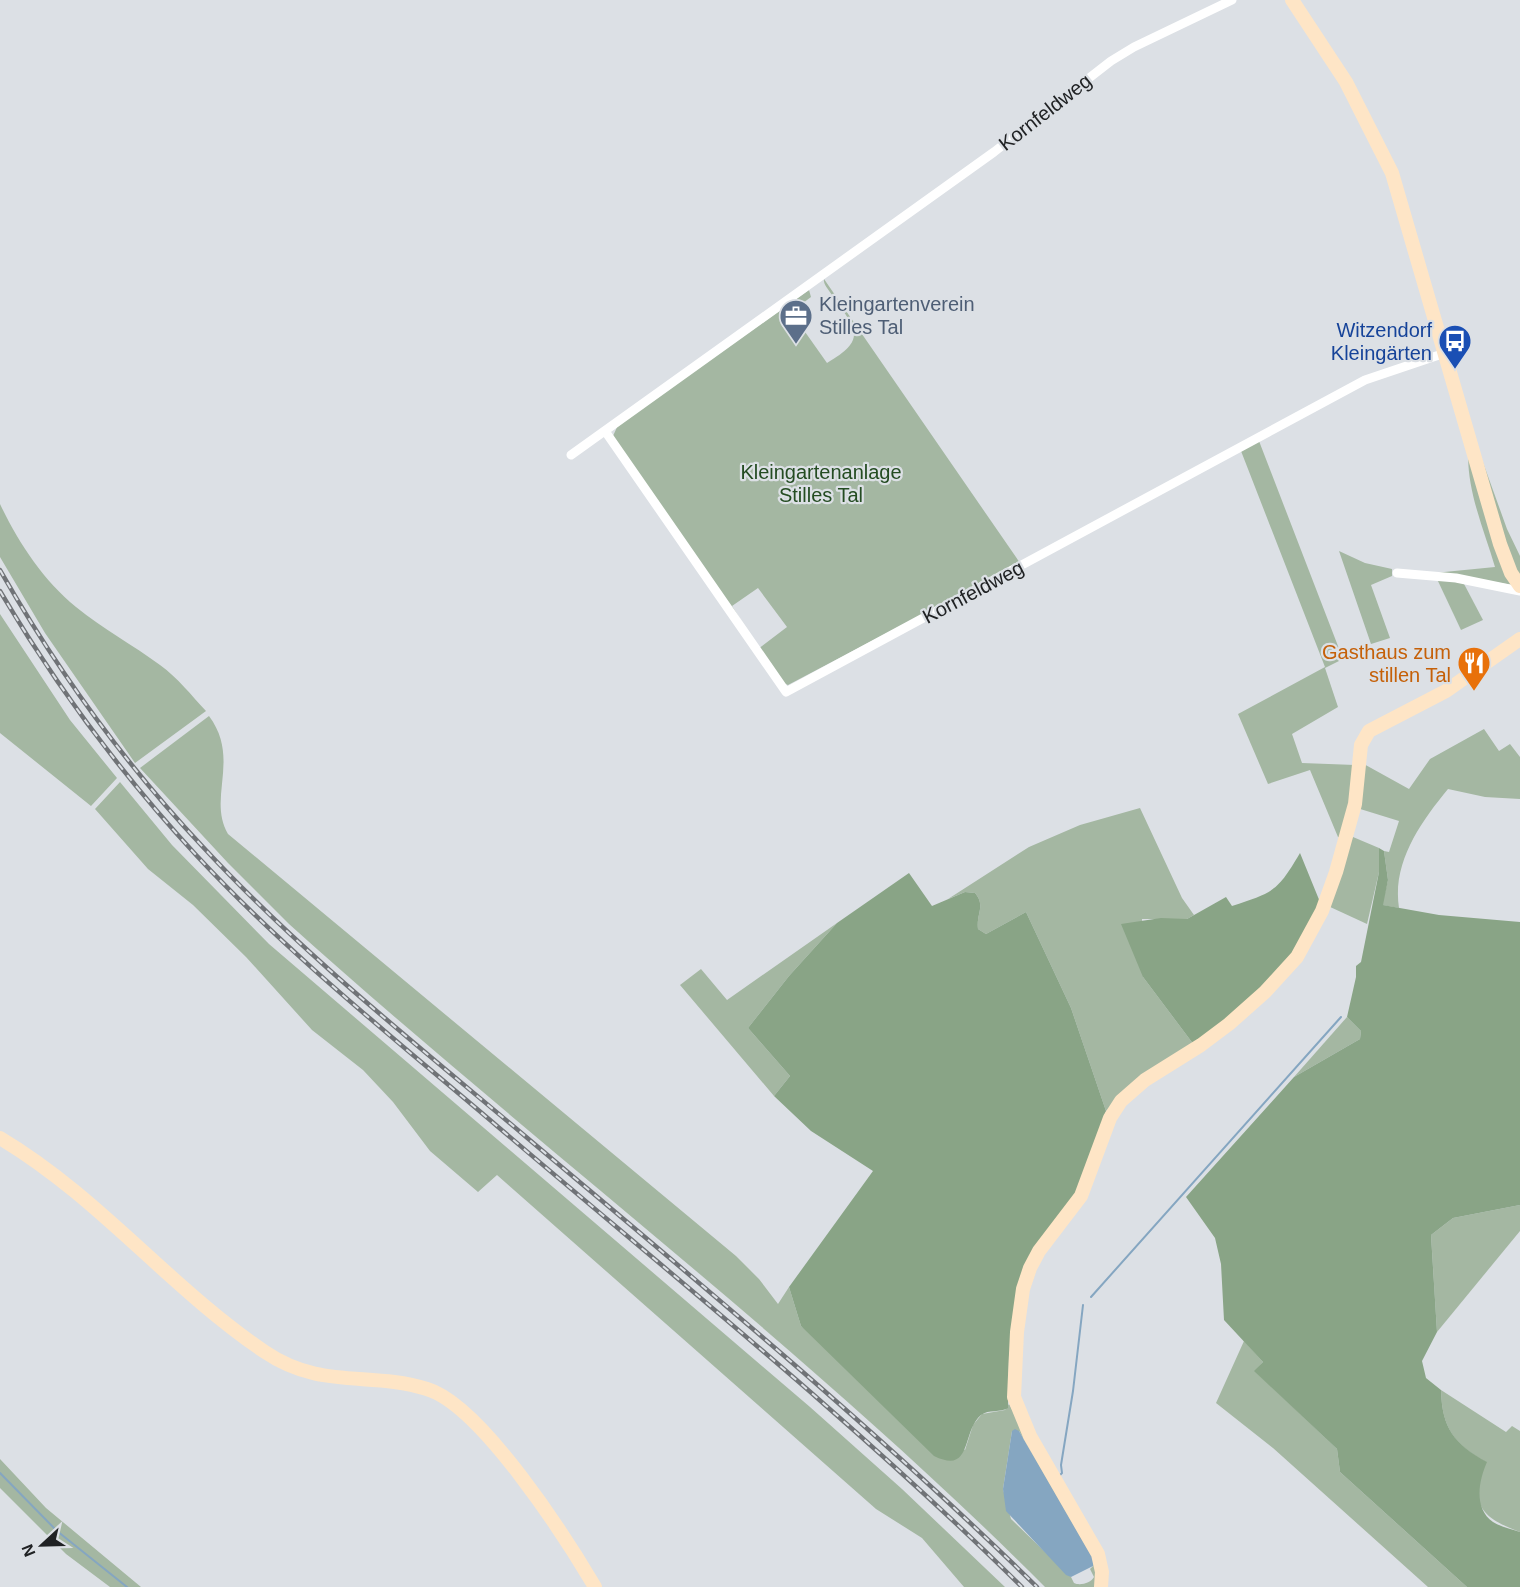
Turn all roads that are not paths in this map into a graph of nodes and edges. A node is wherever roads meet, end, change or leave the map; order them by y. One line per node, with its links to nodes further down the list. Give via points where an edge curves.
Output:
1 (1232, 0): 4 (street, Kornfeldweg, via 1117,57 994,152)
2 (1292, 0): 3 (street, via 1341,74 1383,152 1405,211)
3 (1445, 353): 4 (street, Kornfeldweg, via 1365,380 786,692); 7 (street, via 1500,544)
4 (605, 431): 5 (street, Kornfeldweg)
5 (571, 455)
6 (1397, 573): 8 (street, via 1456,578)
7 (1520, 586)
8 (1520, 591)
9 (1520, 639): 12 (street, via 1446,691 1374,726 1365,737 1347,833 1310,937 1286,970 1229,1024 1145,1080 1121,1101 1110,1118 1081,1196 1034,1260 1021,1300 1013,1389 1019,1414 1098,1554)
10 (0, 1138): 11 (street, via 69,1185 215,1313 274,1358 312,1374 420,1387 449,1400 519,1474)
11 (595, 1587)
12 (1101, 1587)

